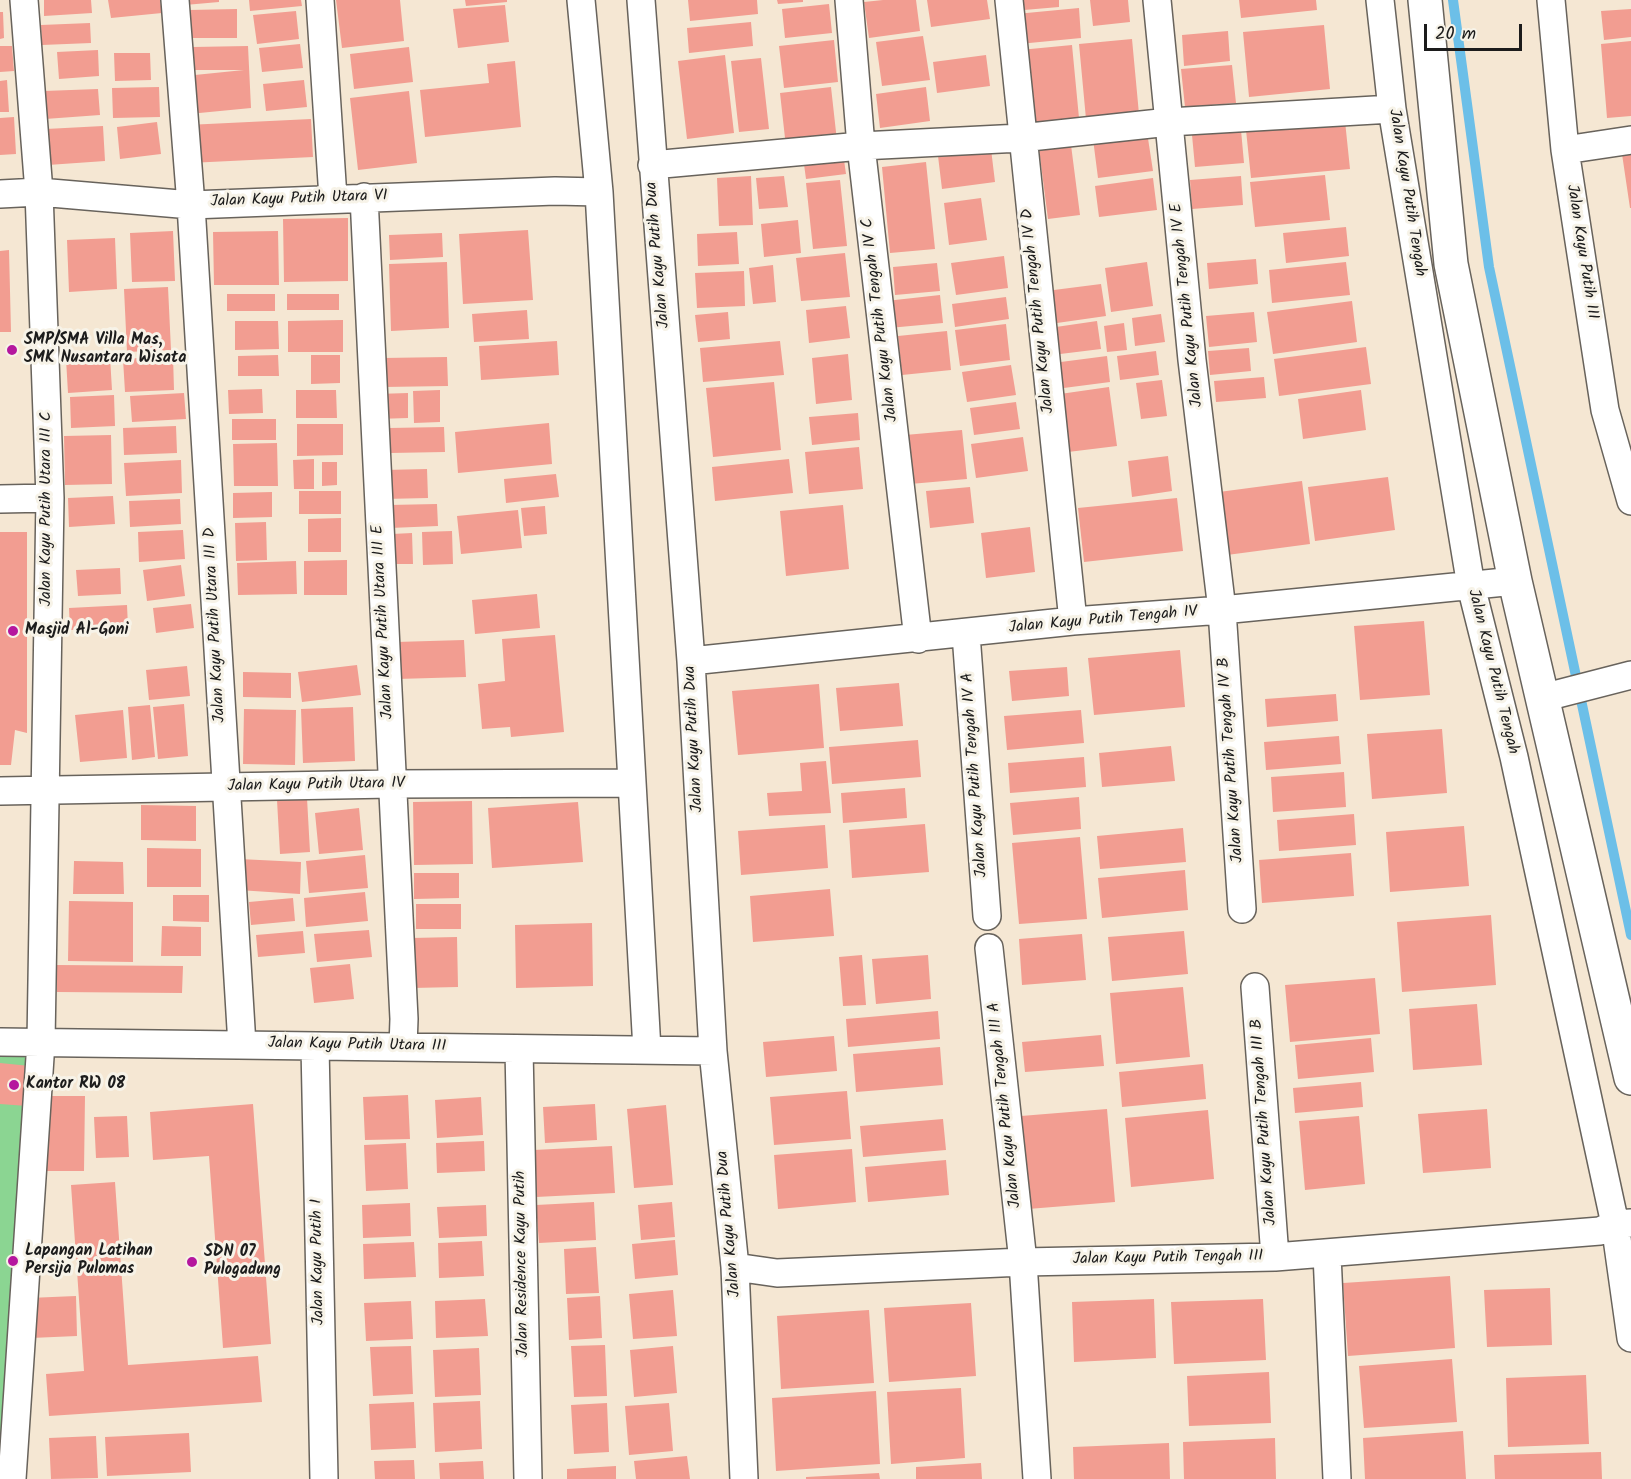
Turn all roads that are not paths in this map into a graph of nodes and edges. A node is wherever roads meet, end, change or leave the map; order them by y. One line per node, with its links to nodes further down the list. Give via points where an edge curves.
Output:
1 (24, 0): 19 (street, Jalan Kayu Putih Utara III C)
2 (175, 0): 24 (street, Jalan Kayu Putih Utara III D)
3 (320, 0): 23 (street)
4 (581, 0): 20 (street)
5 (641, 0): 18 (street, Jalan Kayu Putih Dua)
6 (849, 0): 16 (street, Jalan Kayu Putih Tengah IV C)
7 (1009, 0): 14 (street, Jalan Kayu Putih Tengah IV D)
8 (1157, 0): 13 (street, Jalan Kayu Putih Tengah IV E)
9 (1380, 0): 12 (street, Jalan Kayu Putih Tengah)
10 (1425, 0): 28 (street, Jalan Kayu Putih Tengah, via 1451,264)
11 (1551, 0): 17 (street, Jalan Kayu Putih III)
12 (1392, 109): 13 (street); 29 (street, Jalan Kayu Putih Tengah)
13 (1169, 122): 14 (street); 30 (street, Jalan Kayu Putih Tengah IV E)
14 (1021, 138): 16 (street); 31 (street, Jalan Kayu Putih Tengah IV D)
15 (1631, 140): 17 (street)
16 (861, 146): 18 (street); 33 (street, Jalan Kayu Putih Tengah IV C)
17 (1565, 150): 27 (street, Jalan Kayu Putih III, via 1605,410)
18 (652, 165): 34 (street, Jalan Kayu Putih Dua)
19 (39, 192): 21 (street, Jalan Kayu Putih Utara VI); 24 (street, Jalan Kayu Putih Utara VI); 26 (street, Jalan Kayu Putih Utara III C)
20 (598, 192): 22 (street, Jalan Kayu Putih Utara VI); 37 (street)
21 (0, 194)
22 (364, 197): 23 (street, Jalan Kayu Putih Utara VI); 38 (street, Jalan Kayu Putih Utara III E)
23 (333, 198): 24 (street, Jalan Kayu Putih Utara VI)
24 (191, 205): 39 (street, Jalan Kayu Putih Utara III D)
25 (0, 498): 26 (street)
26 (50, 498): 40 (street, Jalan Kayu Putih Utara III C)
27 (1631, 501)
28 (1515, 581): 29 (street, Jalan Kayu Putih Tengah IV); 36 (street, Jalan Kayu Putih Tengah)
29 (1471, 586): 30 (street, Jalan Kayu Putih Tengah IV); 55 (street, Jalan Kayu Putih Tengah, via 1514,757)
30 (1222, 610): 31 (street, Jalan Kayu Putih Tengah IV); 42 (street, Jalan Kayu Putih Tengah IV B)
31 (1073, 621): 32 (street, Jalan Kayu Putih Tengah IV)
32 (966, 634): 33 (street, Jalan Kayu Putih Tengah IV); 43 (street, Jalan Kayu Putih Tengah IV A)
33 (918, 639): 34 (street, Jalan Kayu Putih Tengah IV)
34 (691, 661): 53 (street, Jalan Kayu Putih Dua)
35 (1631, 675): 36 (street)
36 (1557, 694): 54 (street, Jalan Kayu Putih Tengah)
37 (632, 783): 38 (street, Jalan Kayu Putih Utara IV); 52 (street)
38 (392, 784): 39 (street, Jalan Kayu Putih Utara IV); 50 (street, Jalan Kayu Putih Utara III E)
39 (226, 788): 40 (street, Jalan Kayu Putih Utara IV); 48 (street, Jalan Kayu Putih Utara III D)
40 (45, 790): 41 (street, Jalan Kayu Putih Utara IV); 47 (street, Jalan Kayu Putih Utara III C)
41 (0, 791)
42 (1242, 909)
43 (987, 916)
44 (989, 948): 58 (street, Jalan Kayu Putih Tengah III A)
45 (1255, 987): 57 (street, Jalan Kayu Putih Tengah III B)
46 (0, 1042): 47 (street, Jalan Kayu Putih Utara III)
47 (41, 1042): 48 (street, Jalan Kayu Putih Utara III); 61 (street, Jalan Kayu Putih Utara III C)
48 (242, 1045): 49 (street, Jalan Kayu Putih Utara III)
49 (315, 1046): 50 (street, Jalan Kayu Putih Utara III); 62 (street, Jalan Kayu Putih I)
50 (403, 1047): 51 (street, Jalan Kayu Putih Utara III)
51 (519, 1048): 52 (street, Jalan Kayu Putih Utara III); 63 (street, Jalan Residence Kayu Putih)
52 (647, 1050): 53 (street, Jalan Kayu Putih Utara III)
53 (713, 1051): 59 (street, Jalan Kayu Putih Dua)
54 (1631, 1078)
55 (1619, 1231): 56 (street, Jalan Kayu Putih Tengah III); 60 (street, Jalan Kayu Putih Tengah)
56 (1328, 1254): 57 (street, Jalan Kayu Putih Tengah III); 66 (street)
57 (1275, 1257): 58 (street, Jalan Kayu Putih Tengah III)
58 (1023, 1262): 59 (street, Jalan Kayu Putih Tengah III, via 777,1273); 65 (street, Jalan Kayu Putih Tengah III A)
59 (735, 1267): 64 (street, Jalan Kayu Putih Dua)
60 (1631, 1338)
61 (12, 1479)
62 (324, 1479)
63 (528, 1479)
64 (744, 1479)
65 (1037, 1479)
66 (1337, 1479)

